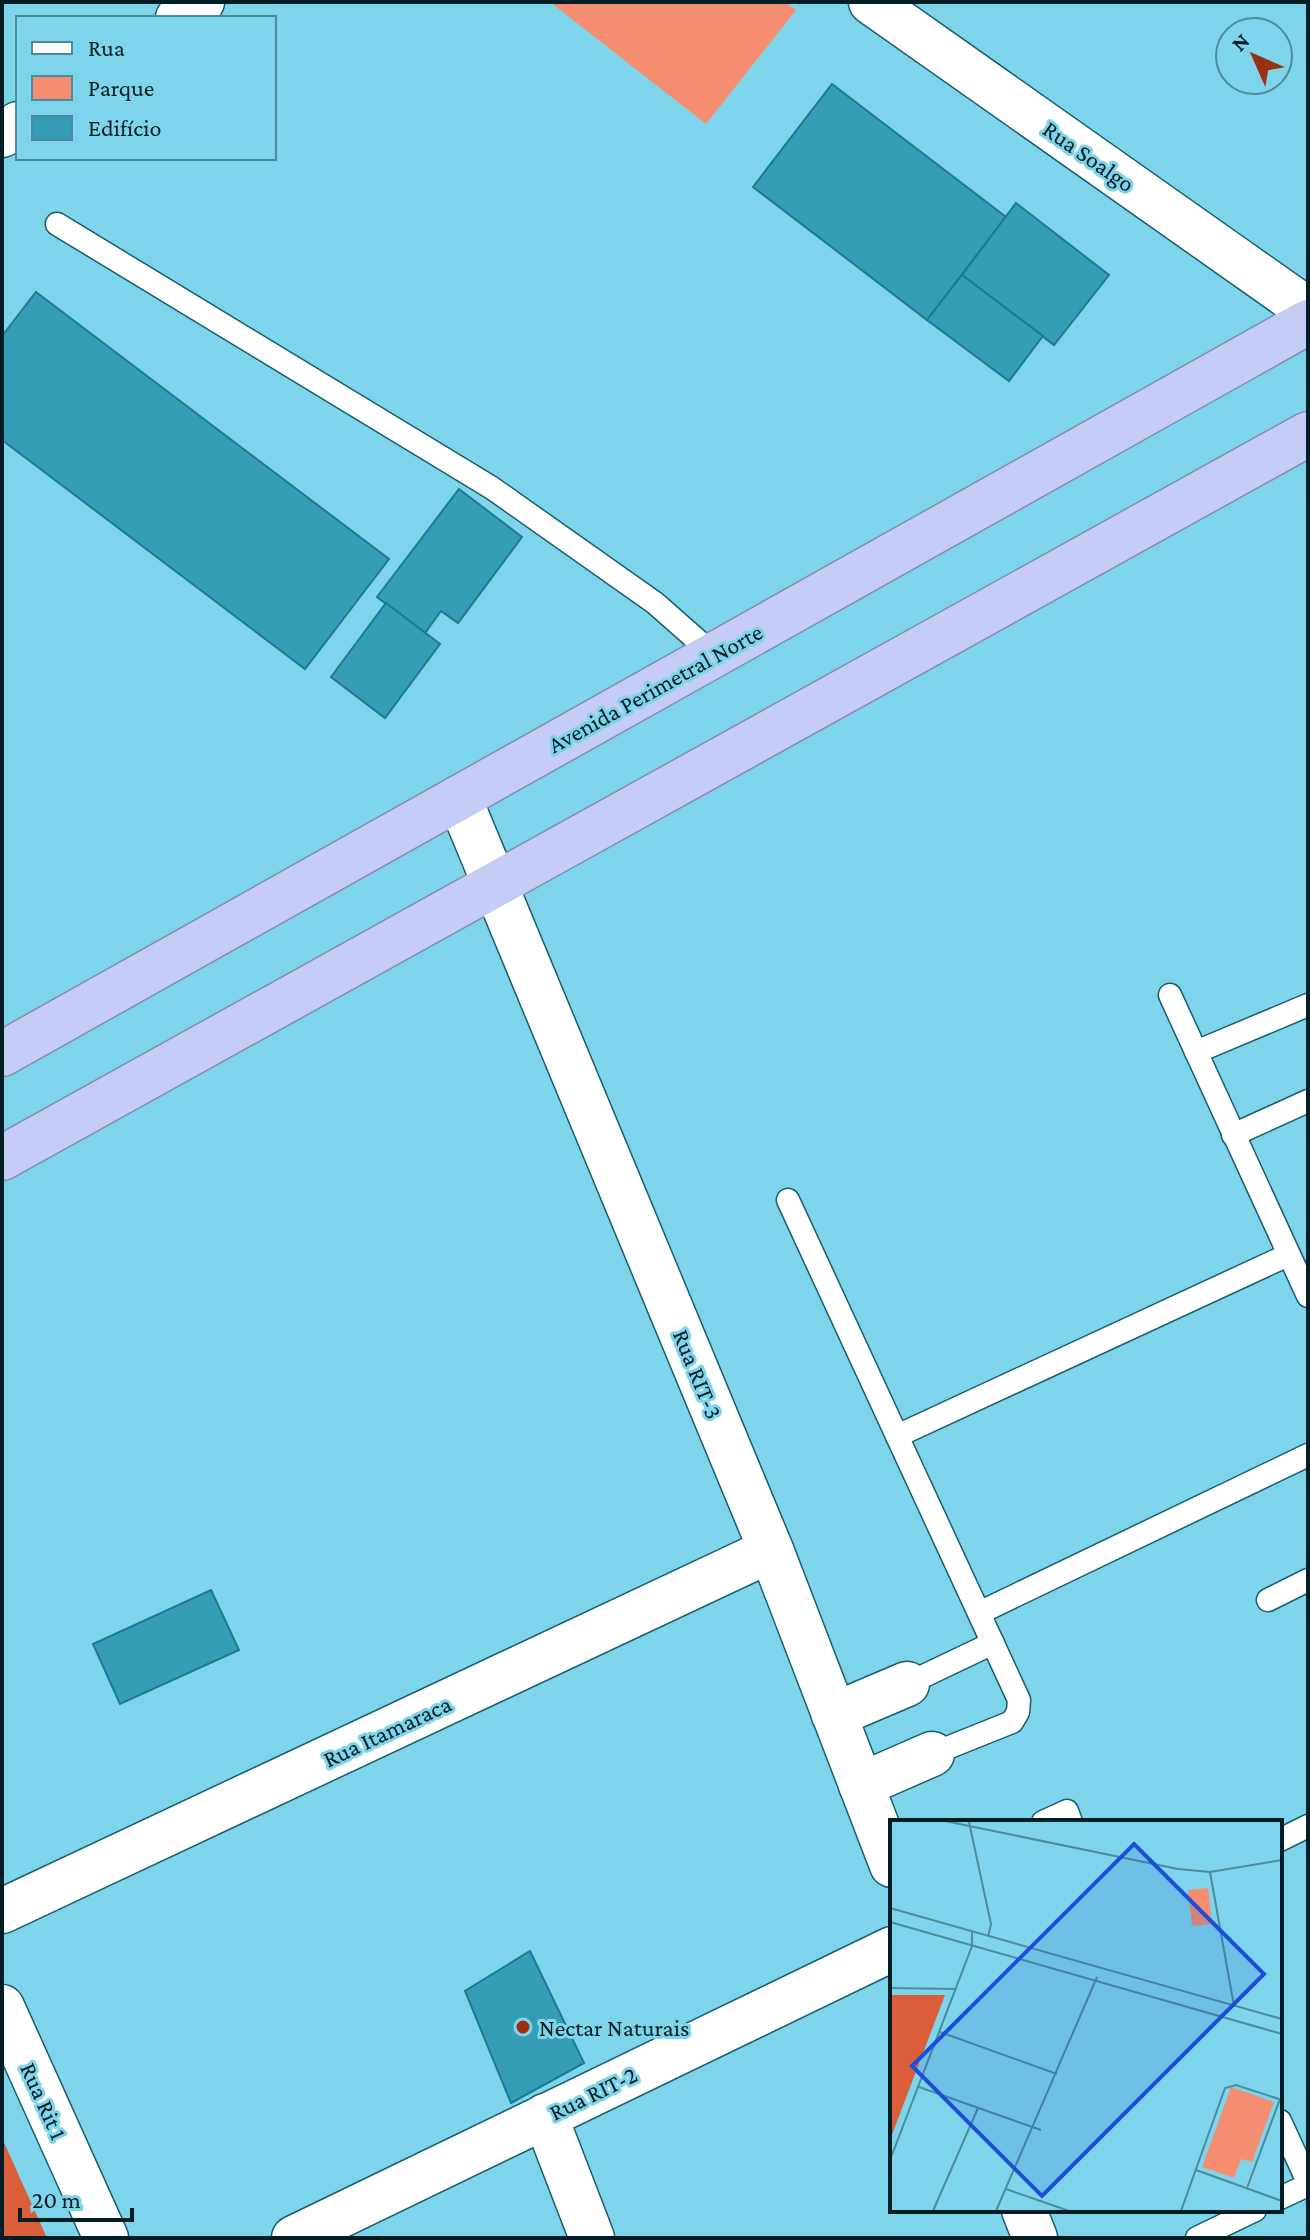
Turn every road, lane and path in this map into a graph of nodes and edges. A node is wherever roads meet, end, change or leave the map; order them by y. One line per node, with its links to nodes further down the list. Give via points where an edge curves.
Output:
1 (202, 2): 3 (street)
2 (871, 2): 5 (street, Rua Soalgo)
3 (181, 16)
4 (57, 224): 8 (lane, via 492,488 655,603)
5 (1308, 310)
6 (1308, 322): 8 (highway, Avenida Perimetral Norte)
7 (1308, 434): 10 (highway)
8 (714, 655): 9 (highway, Avenida Perimetral Norte)
9 (459, 798): 10 (street, Rua RIT-3); 14 (highway, Avenida Perimetral Norte)
10 (497, 885): 17 (highway); 23 (street, Rua RIT-3)
11 (1170, 995): 13 (lane)
12 (1308, 1005): 13 (lane)
13 (1196, 1052): 16 (lane)
14 (2, 1054)
15 (1308, 1101): 16 (lane)
16 (1233, 1135): 19 (lane)
17 (2, 1158)
18 (788, 1200): 21 (lane)
19 (1288, 1255): 20 (lane); 21 (lane)
20 (1308, 1296)
21 (897, 1436): 26 (lane)
22 (1308, 1455): 26 (lane)
23 (771, 1550): 29 (street, Rua RIT-3); 35 (street, Rua Itamaraca)
24 (1308, 1580): 25 (lane)
25 (1268, 1600)
26 (979, 1613): 27 (lane)
27 (993, 1643): 28 (lane); 30 (lane, via 1019,1700 1018,1712 1012,1722)
28 (907, 1684): 29 (street)
29 (834, 1715): 31 (street, Rua RIT-3)
30 (932, 1754): 31 (street)
31 (861, 1785): 34 (street, Rua RIT-3)
32 (1308, 1826): 33 (lane)
33 (1282, 1839)
34 (890, 1860)
35 (2, 1911)
36 (890, 1950): 38 (street, Rua RIT-2)
37 (2, 2007): 44 (street, Rua Rit 1)
38 (545, 2116): 45 (street, Rua RIT-2); 46 (street)
39 (1282, 2125): 40 (lane)
40 (1308, 2183): 41 (lane)
41 (1282, 2197)
42 (1025, 2212): 47 (street)
43 (1251, 2212): 48 (lane)
44 (106, 2238)
45 (294, 2238)
46 (592, 2238)
47 (1035, 2238)
48 (1197, 2238)

